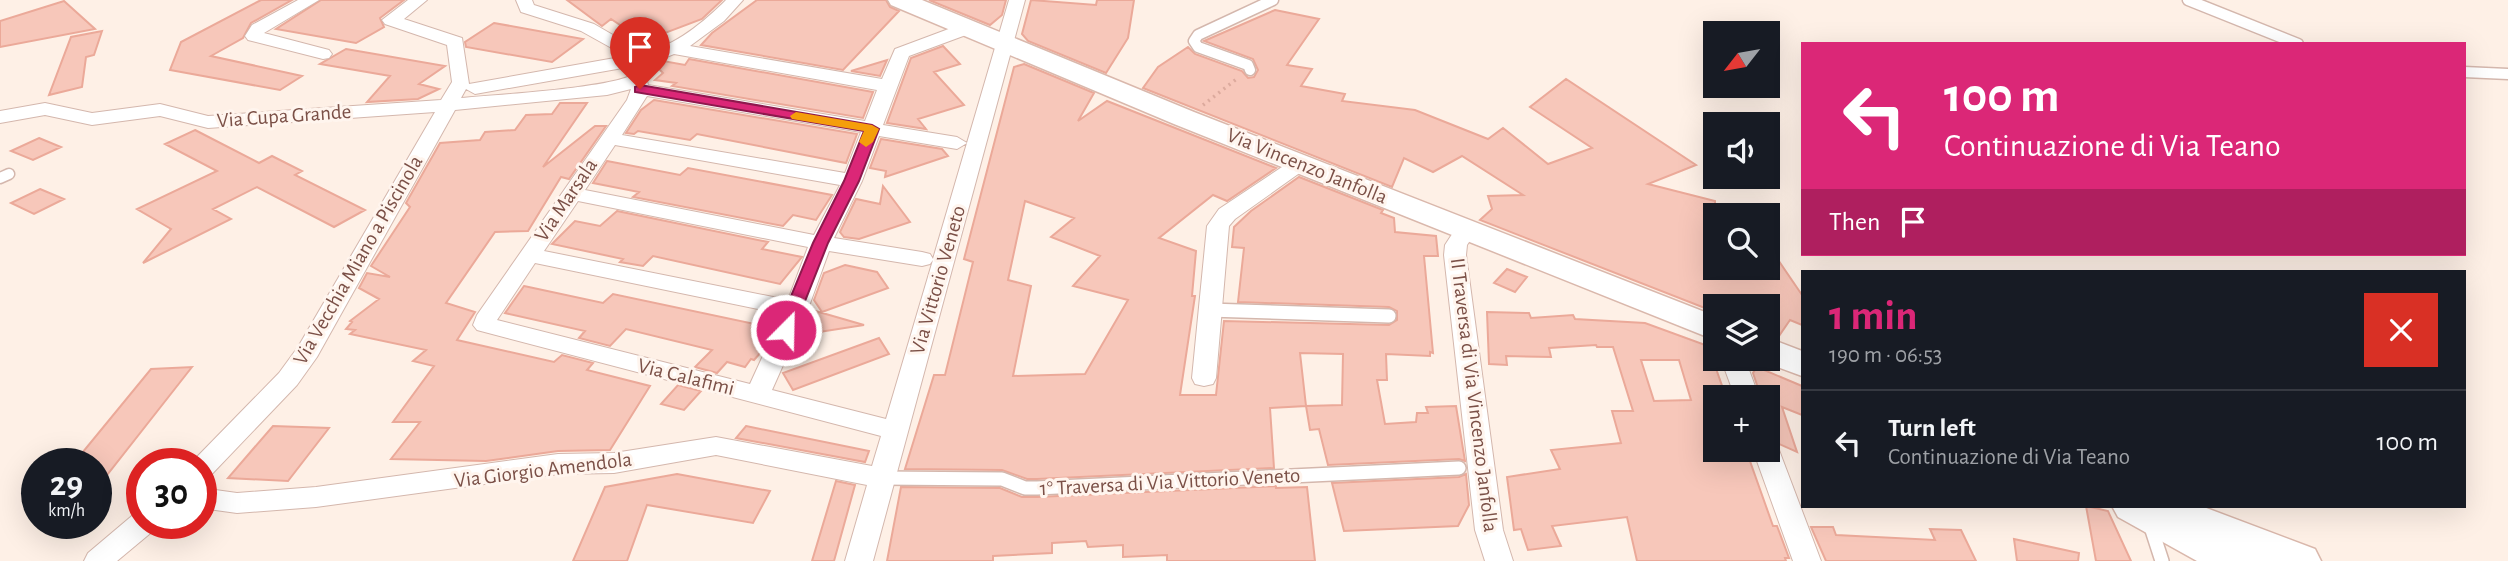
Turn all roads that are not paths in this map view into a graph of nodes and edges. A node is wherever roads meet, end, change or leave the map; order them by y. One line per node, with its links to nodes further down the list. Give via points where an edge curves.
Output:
1 (311, 0): 13 (street, via 258,29 254,36)
2 (419, 0): 19 (street, Via Vecchia Miano a Piscinola, via 391,20 457,43 461,76)
3 (524, 0): 15 (street, via 527,8 614,38)
4 (735, 0): 12 (street)
5 (900, 0): 9 (main road, Via Vincenzo Janfolla)
6 (1017, 0): 11 (street, Via Vittorio Veneto)
7 (1273, 0): 14 (lane, via 1194,41 1198,47 1248,65)
8 (2188, 0): 10 (lane)
9 (968, 28): 11 (main road, Via Vincenzo Janfolla); 18 (street, via 902,51)
10 (2293, 42)
11 (1005, 43): 24 (main road, Via Vincenzo Janfolla); 40 (street, Via Vittorio Veneto)
12 (674, 49): 15 (street); 18 (street)
13 (323, 54)
14 (1250, 70)
15 (643, 72): 19 (street, via 607,89); 21 (street); 22 (street, Via Marsala)
16 (2466, 72): 17 (lane)
17 (2508, 74)
18 (887, 86): 21 (street)
19 (449, 100): 20 (street, Via Cupa Grande, via 208,122 160,110 92,119 45,109); 41 (street, Via Vecchia Miano a Piscinola, via 308,351 288,379)
20 (0, 117)
21 (872, 129): 23 (street); 25 (street)
22 (608, 138): 25 (street); 26 (street, Via Marsala)
23 (957, 143)
24 (1301, 163): 27 (main road, Via Vincenzo Janfolla); 32 (street, via 1221,220)
25 (852, 181): 28 (street)
26 (571, 193): 28 (street); 29 (street, Via Marsala)
27 (1466, 230): 35 (main road, Via Vincenzo Janfolla); 50 (street, II Traversa di Via Vincenzo Janfolla, via 1455,256 1489,530)
28 (821, 243): 30 (street); 31 (street)
29 (529, 255): 31 (street); 34 (street, Via Marsala)
30 (922, 259)
31 (796, 309): 39 (street)
32 (1209, 310): 33 (lane); 38 (street)
33 (1389, 316)
34 (487, 317): 39 (street, Via Calafimi, via 485,325 490,328)
35 (1703, 324)
36 (1780, 355): 37 (main road)
37 (1801, 364)
38 (1204, 378)
39 (757, 395): 40 (street, Via Calafimi)
40 (895, 430): 44 (street, Via Vittorio Veneto)
41 (217, 452)
42 (1770, 462): 51 (street)
43 (1459, 468): 44 (lane, 1° Traversa di Via Vittorio Veneto, via 1037,488 1002,479)
44 (881, 478): 45 (street, Via Giorgio Amendola, via 716,446 614,463 558,464 316,497); 49 (street, Via Vittorio Veneto)
45 (217, 500)
46 (2145, 508): 52 (lane); 53 (main road); 54 (main road)
47 (126, 538): 48 (street)
48 (98, 561)
49 (859, 561)
50 (1499, 561)
51 (1807, 561)
52 (2162, 561)
53 (2233, 561)
54 (2300, 561)

